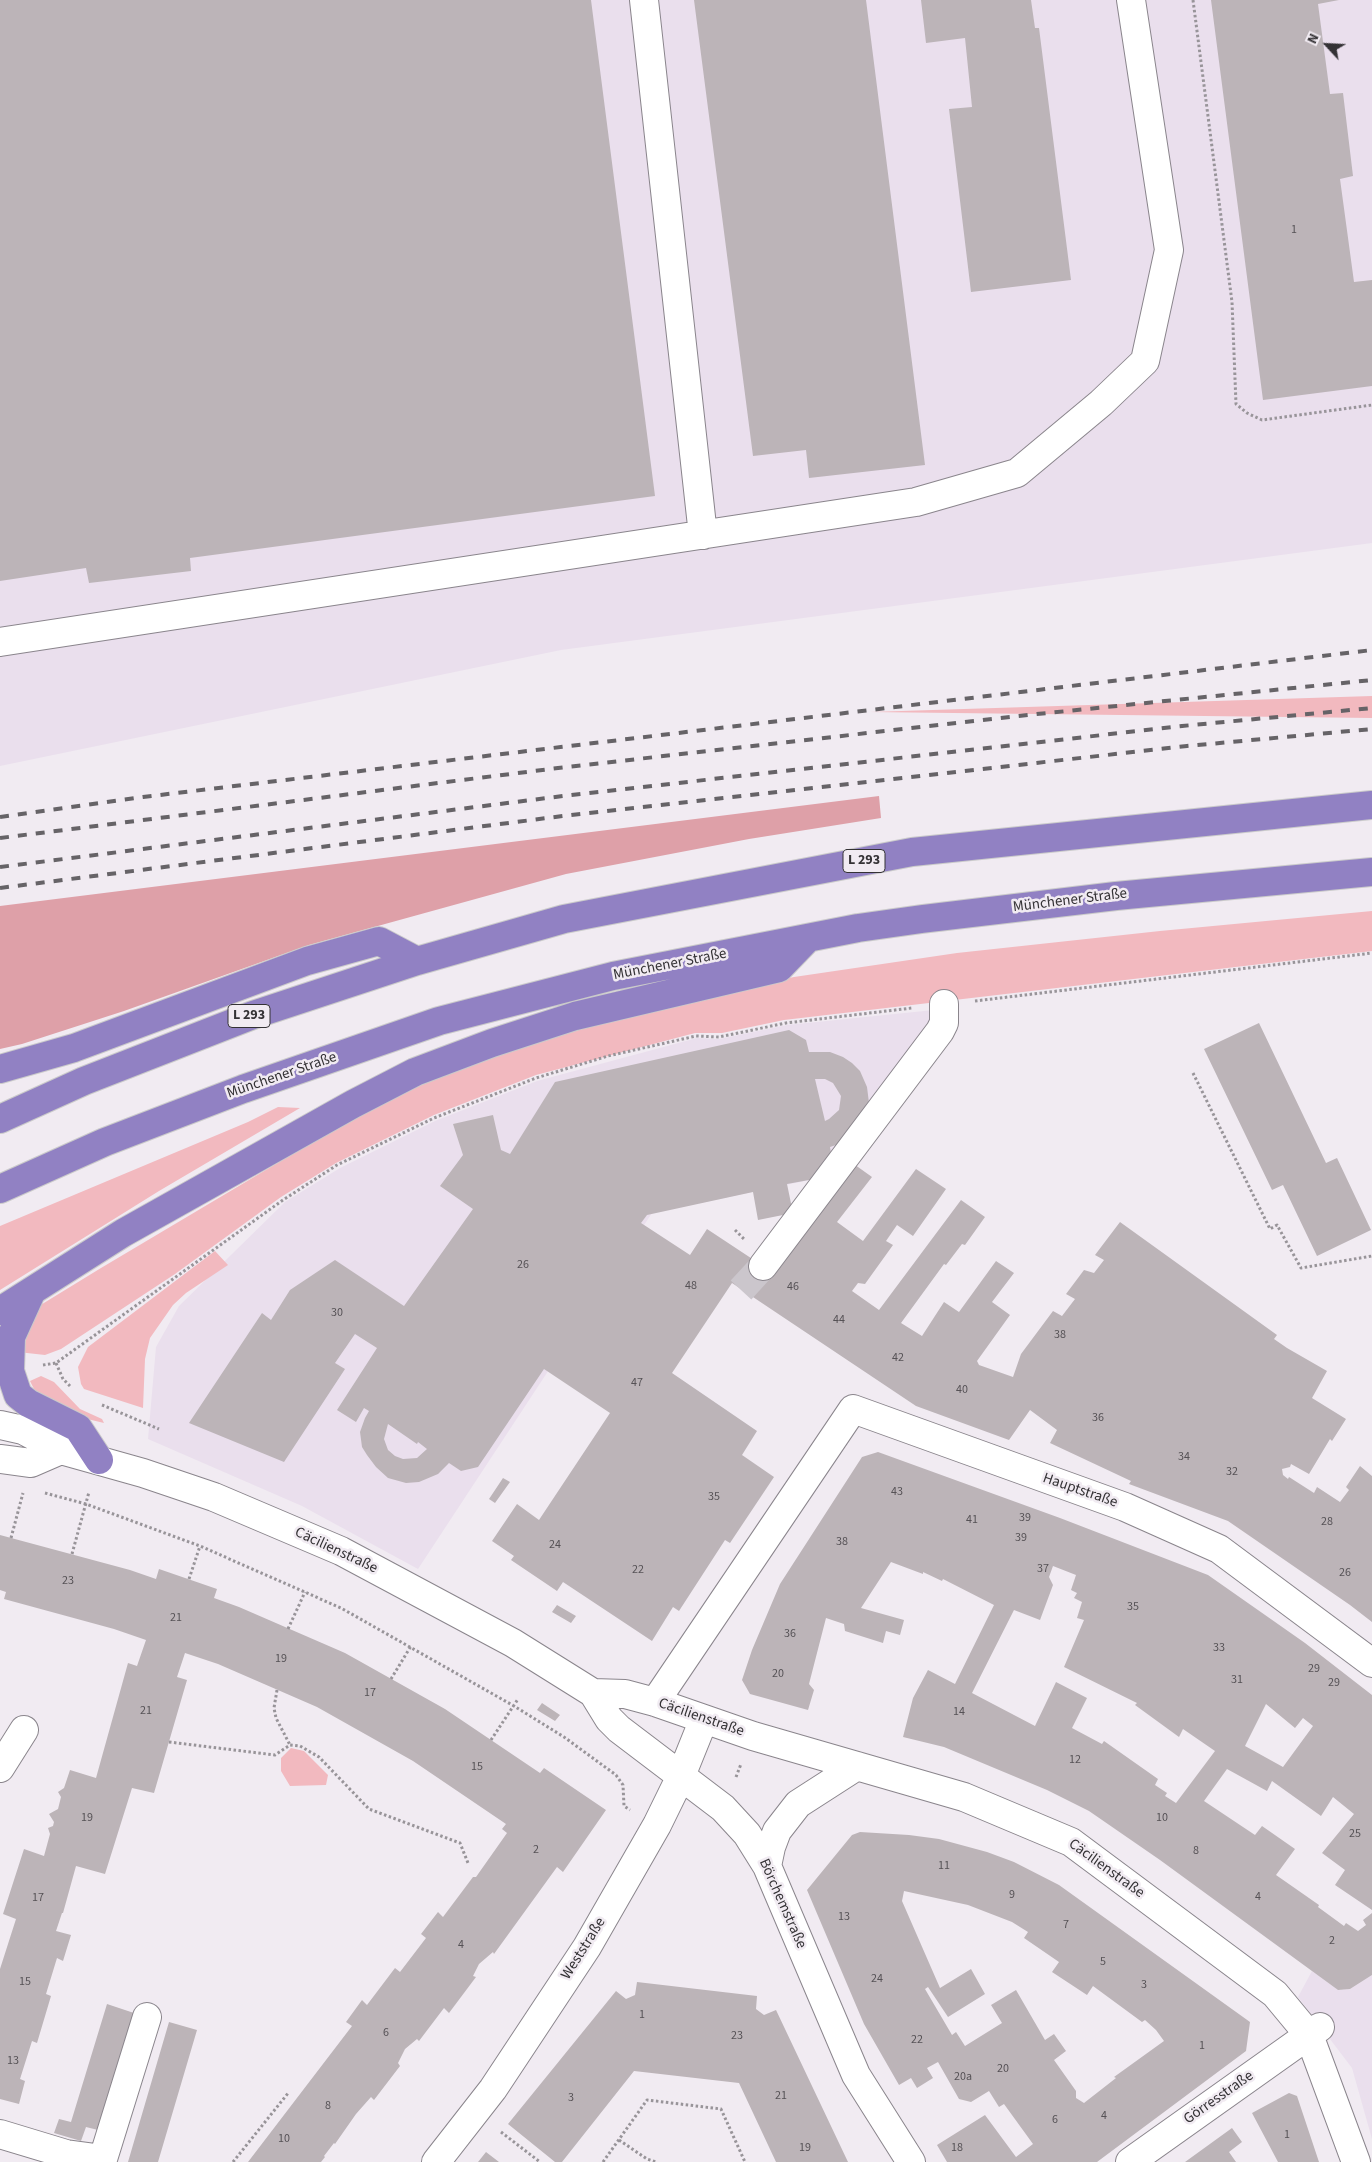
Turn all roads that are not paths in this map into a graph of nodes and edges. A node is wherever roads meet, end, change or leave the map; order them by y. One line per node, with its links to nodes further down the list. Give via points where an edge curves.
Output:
1 (644, 0): 3 (street)
2 (1130, 0): 3 (street, via 1169,250 1145,361 1101,403 1016,472 916,502)
3 (703, 535): 4 (street)
4 (0, 642)
5 (1372, 805): 8 (highway, L 293, via 912,852 564,919)
6 (1372, 872): 7 (highway, Münchener Straße, via 1106,897 886,924)
7 (808, 938): 12 (highway, Münchener Straße, via 613,976 439,1021 225,1096 105,1142); 14 (highway, via 778,968 574,1016 415,1072 123,1233)
8 (417, 961): 10 (highway, via 379,941 307,961 74,1048); 11 (highway, L 293, via 253,1015 84,1081)
9 (944, 1004): 13 (street, via 944,1023 940,1031)
10 (0, 1069)
11 (0, 1119)
12 (0, 1188)
13 (763, 1266)
14 (31, 1292): 15 (highway); 19 (highway, via 11,1337 10,1371 18,1394 28,1403 78,1428)
15 (0, 1311)
16 (0, 1425): 17 (street, Cäcilienstraße, via 23,1430)
17 (61, 1450): 18 (street, via 31,1463); 19 (street, Cäcilienstraße)
18 (0, 1459)
19 (98, 1460): 21 (street, Cäcilienstraße, via 214,1497 342,1551 514,1643)
20 (1372, 1662): 22 (street, Hauptstraße, via 1219,1549 1125,1506 853,1409)
21 (593, 1693): 22 (street, Cäcilienstraße, via 625,1694); 27 (street, Börchemstraße, via 609,1720)
22 (655, 1702): 23 (street, Cäcilienstraße)
23 (704, 1719): 25 (street, Cäcilienstraße); 27 (street, Weststraße)
24 (24, 1730): 26 (street)
25 (857, 1766): 28 (street, via 798,1804 777,1831); 30 (street, Cäcilienstraße, via 964,1797 1072,1842 1275,1994)
26 (0, 1768)
27 (681, 1776): 28 (street, Börchemstraße, via 723,1808 747,1834); 33 (street, Weststraße, via 641,1855 578,1960 493,2088)
28 (767, 1866): 34 (street, Börchemstraße, via 856,2075)
29 (147, 2017): 32 (street)
30 (1314, 2031): 35 (street, Görresstraße); 36 (street, Cäcilienstraße)
31 (0, 2134): 32 (street, via 66,2154)
32 (104, 2161)
33 (436, 2162)
34 (911, 2162)
35 (1130, 2162)
36 (1356, 2162)

